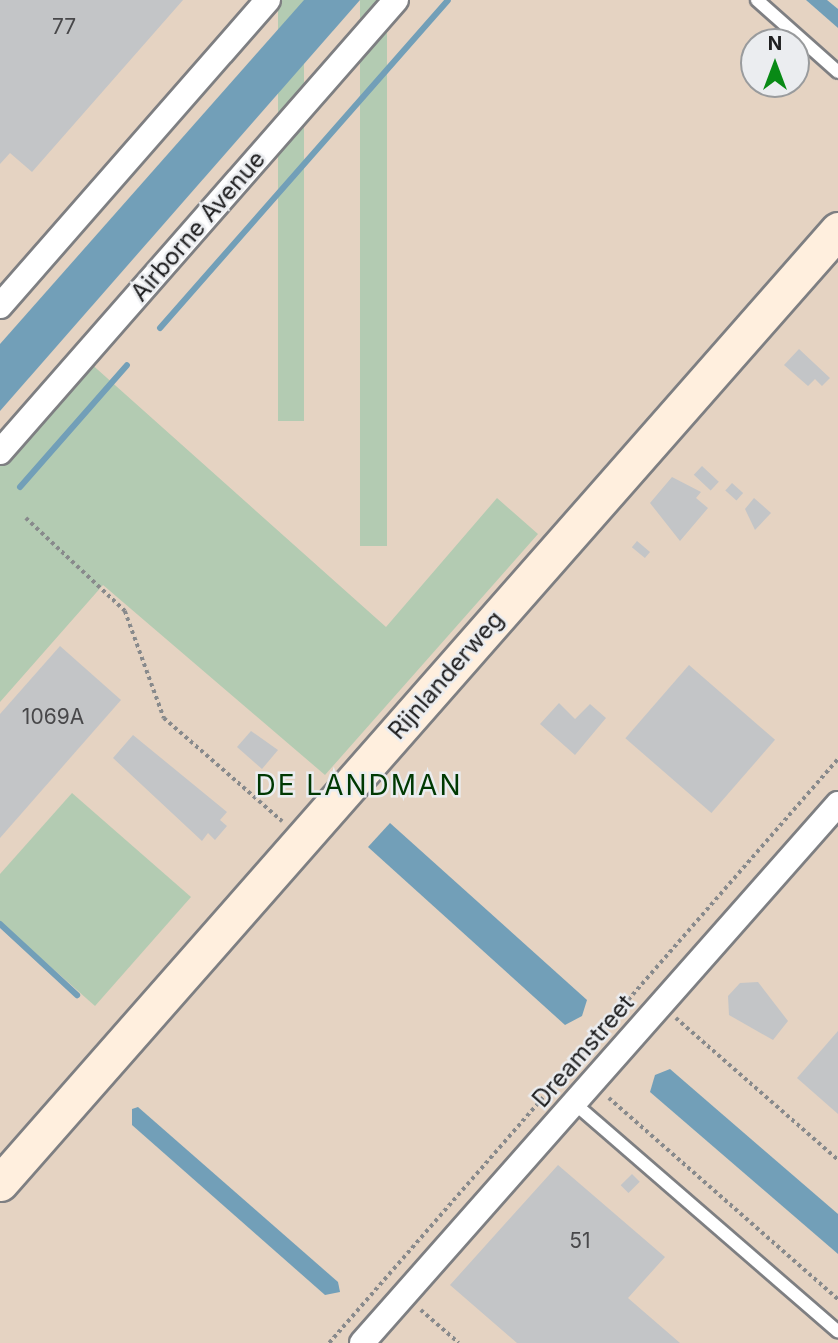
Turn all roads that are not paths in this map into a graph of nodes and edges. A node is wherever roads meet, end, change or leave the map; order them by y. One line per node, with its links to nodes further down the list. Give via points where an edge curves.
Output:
1 (268, 0): 6 (street)
2 (396, 0): 7 (street, Airborne Avenue)
3 (757, 0): 4 (lane)
4 (838, 72)
5 (838, 230): 10 (street, Rijnlanderweg)
6 (0, 306)
7 (0, 452)
8 (838, 804): 9 (street, Dreamstreet)
9 (574, 1103): 11 (lane); 12 (street, Dreamstreet)
10 (0, 1183)
11 (838, 1332)
12 (362, 1343)

